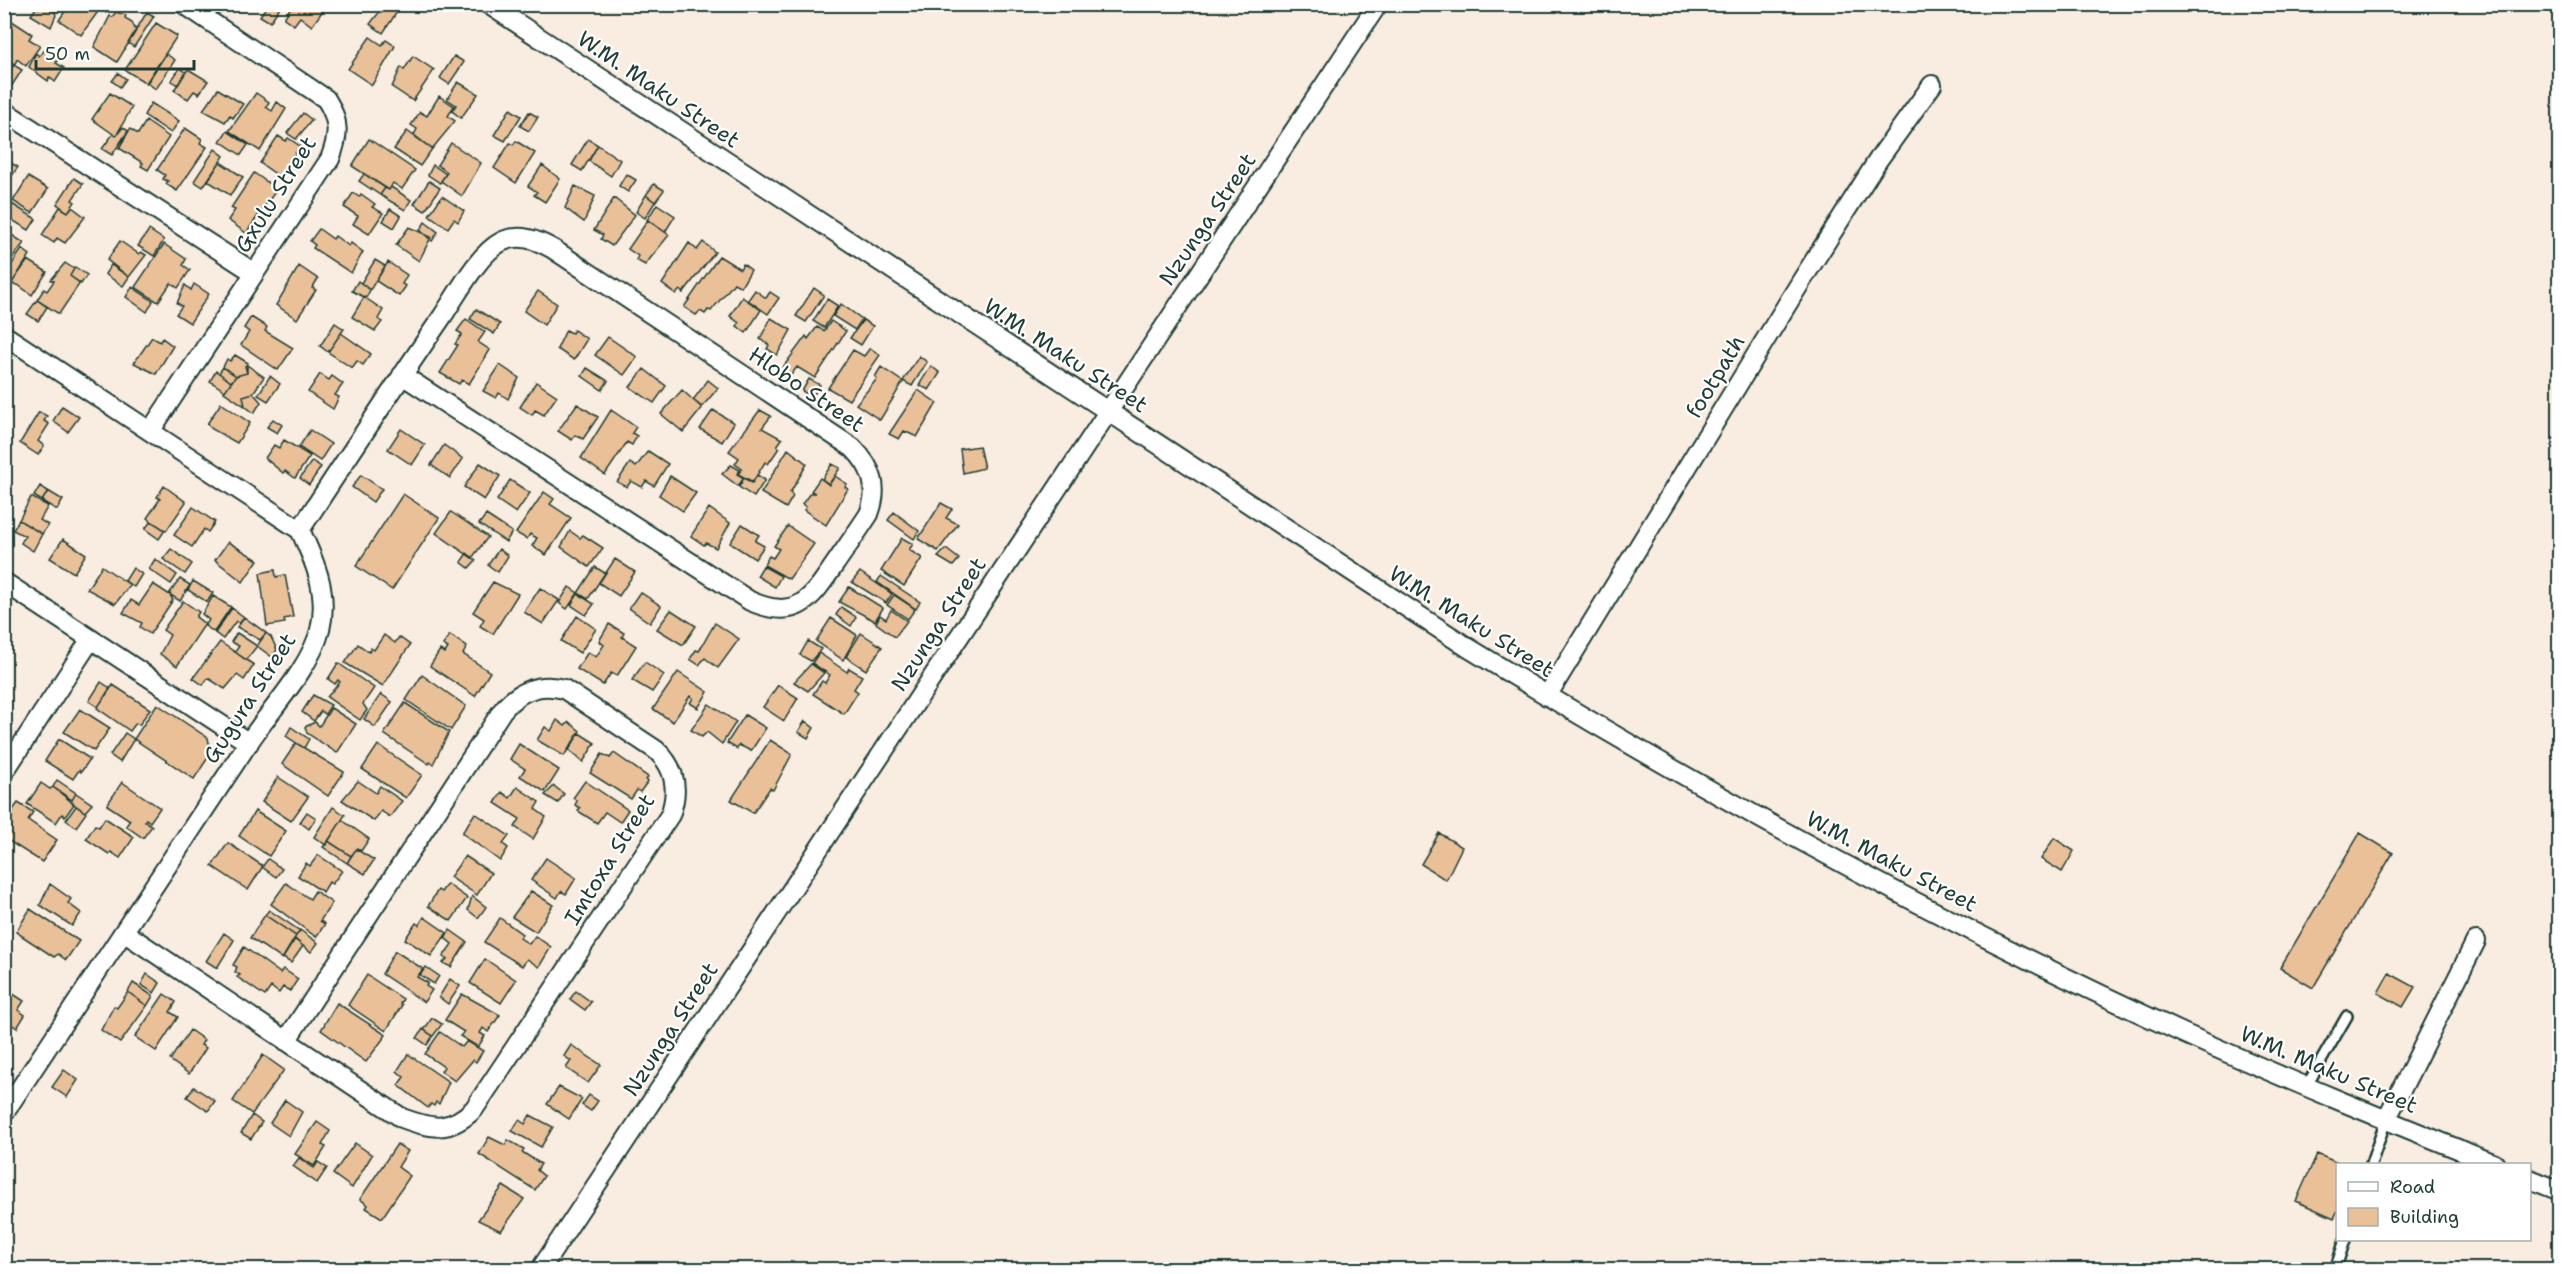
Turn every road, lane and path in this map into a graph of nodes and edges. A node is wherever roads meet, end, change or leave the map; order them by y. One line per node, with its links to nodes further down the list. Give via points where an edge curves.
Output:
1 (184, 4): 6 (street, Gxulu Street, via 326,99 339,127 330,159)
2 (488, 4): 9 (street, W.M. Maku Street)
3 (1378, 4): 9 (street, Nzunga Street)
4 (1932, 86): 14 (street, footpath, via 1878,160 1802,280)
5 (4, 111): 6 (street, Gxulu Street)
6 (253, 272): 10 (street, Gxulu Street)
7 (4, 335): 10 (street)
8 (402, 375): 8 (street, Hlobo Street, via 486,254 502,241 527,238 553,249 854,448 871,472 874,500 869,514 812,597 790,609 763,607); 11 (street, Hlobo Street)
9 (1108, 411): 14 (street, W.M. Maku Street); 29 (street, Nzunga Street)
10 (151, 430): 11 (street)
11 (300, 530): 15 (street, Gugura Street, via 321,583 320,630 297,675)
12 (4, 582): 13 (street)
13 (91, 639): 15 (street); 16 (street)
14 (1547, 696): 21 (street, W.M. Maku Street, via 1928,909 2185,1034)
15 (249, 743): 17 (street, Gugura Street)
16 (4, 772)
17 (125, 933): 20 (street, Imtoxa Street); 22 (street, Gugura Street)
18 (2476, 941): 23 (street)
19 (2347, 1016): 21 (lane)
20 (286, 1041): 20 (street, Imtoxa Street, via 502,711 521,693 551,686 564,689 666,759 675,787 670,815 474,1109 462,1120 435,1128 402,1118)
21 (2306, 1087): 23 (street, W.M. Maku Street)
22 (4, 1113)
23 (2386, 1120): 24 (lane); 25 (street, W.M. Maku Street)
24 (2371, 1163)
25 (2493, 1163)
26 (2531, 1180): 27 (street)
27 (2559, 1191)
28 (2344, 1241): 30 (lane)
29 (540, 1269)
30 (2335, 1269)

